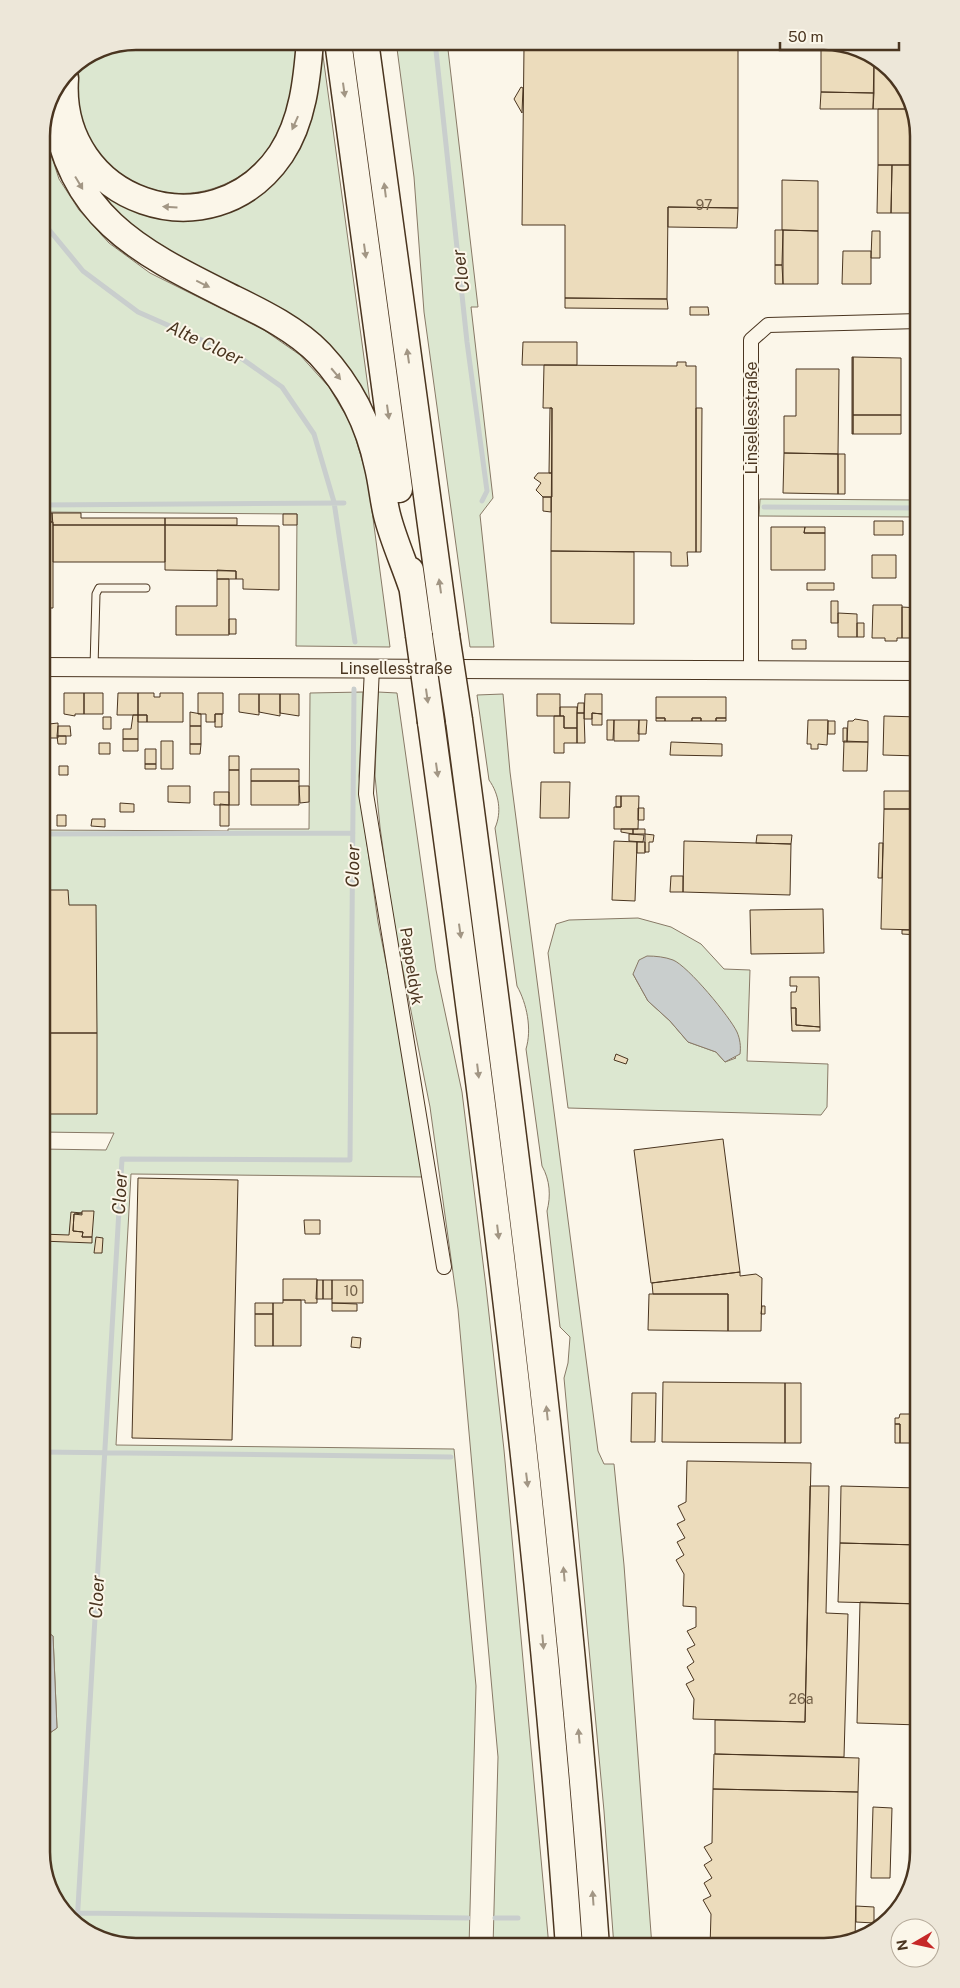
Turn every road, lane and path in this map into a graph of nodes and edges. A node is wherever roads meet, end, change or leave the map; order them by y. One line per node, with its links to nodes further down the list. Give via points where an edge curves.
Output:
1 (309, 50): 4 (highway, one-way to 4, via 298,117 281,154 258,179 227,199 192,208 160,206 130,196 101,175 81,152 68,123)
2 (339, 50): 7 (highway, one-way to 7)
3 (366, 50): 16 (highway, one-way to 3, bridge, via 561,1542 531,1274 459,720)
4 (64, 90)
5 (54, 111): 7 (highway, one-way to 7, via 69,167 88,199 114,228 146,253 286,327 319,353 344,383 364,419 378,465 387,516)
6 (910, 321): 12 (street, Linsellesstraße, via 768,325 750,340)
7 (412, 586): 15 (highway, one-way to 15, bridge, via 472,1022 528,1484)
8 (146, 588): 10 (lane, via 99,588 96,594)
9 (50, 667): 10 (street, Linsellesstraße)
10 (94, 667): 11 (street, Linsellesstraße)
11 (372, 668): 12 (street, Linsellesstraße); 14 (street, Pappeldyk, via 366,794)
12 (751, 670): 13 (street, Linsellesstraße)
13 (910, 670)
14 (444, 1267)
15 (568, 1938)
16 (595, 1938)

